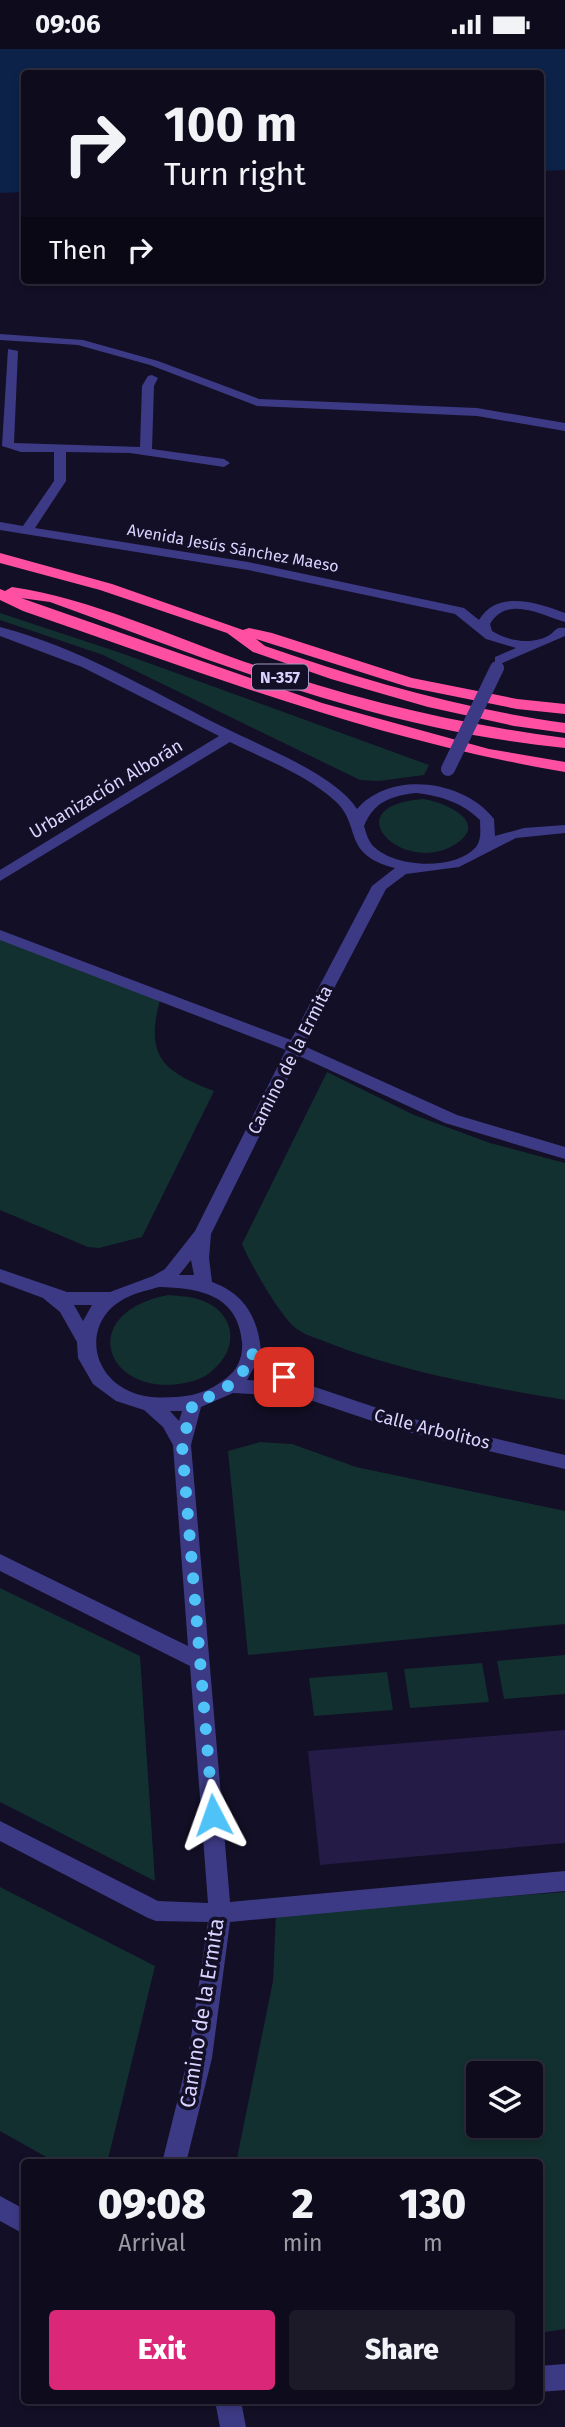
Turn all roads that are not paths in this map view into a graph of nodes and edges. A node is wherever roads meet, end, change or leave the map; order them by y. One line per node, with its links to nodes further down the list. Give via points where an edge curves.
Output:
1 (0, 337): 4 (street, via 79,342 165,367 257,402 477,412)
2 (12, 351): 5 (street, via 7,443 21,448)
3 (152, 378): 6 (street)
4 (565, 427)
5 (60, 447): 6 (street); 9 (street, via 60,481)
6 (146, 452): 7 (street)
7 (224, 463)
8 (0, 526): 9 (street, Avenida Jesús Sánchez Maeso)
9 (27, 530): 13 (street, Avenida Jesús Sánchez Maeso, via 248,566)
10 (0, 558): 15 (highway, N-357, via 106,587)
11 (0, 592): 23 (highway, N-357, via 52,598 320,691 413,718 513,739); 24 (highway, via 29,608 316,707 488,754)
12 (499, 607): 13 (street, Avenida Jesús Sánchez Maeso); 14 (street, Avenida Jesús Sánchez Maeso, via 521,603 541,607); 17 (street, via 485,617)
13 (459, 611): 17 (street, Avenida Jesús Sánchez Maeso)
14 (561, 623): 18 (street, via 555,637)
15 (233, 630): 20 (highway, via 266,636 408,683); 21 (highway, N-357, via 259,649 350,680 428,702)
16 (0, 631): 22 (street, via 87,664)
17 (488, 633): 18 (street, via 511,644); 19 (street, via 499,649)
18 (536, 645): 19 (street)
19 (499, 664): 25 (street, bridge)
20 (565, 709)
21 (565, 728)
22 (231, 736): 26 (street, via 336,794 350,809); 31 (street, Urbanización Alborán)
23 (565, 743)
24 (565, 767)
25 (438, 791): 26 (street, via 414,789 383,796 364,809); 28 (street, via 459,796 481,810 489,829)
26 (356, 827): 29 (street)
27 (565, 829): 28 (street, via 512,834)
28 (482, 847): 30 (street, via 448,866)
29 (373, 853): 30 (street); 32 (street)
30 (415, 867): 32 (street)
31 (0, 876)
32 (380, 886): 34 (street, Camino de la Ermita)
33 (0, 935): 34 (street)
34 (295, 1048): 35 (street, via 451,1119); 36 (street, Camino de la Ermita)
35 (565, 1153)
36 (202, 1234): 38 (street, Camino de la Ermita); 39 (street, Camino de la Ermita)
37 (0, 1275): 40 (street)
38 (159, 1281): 39 (street); 41 (street)
39 (204, 1285): 43 (street, via 236,1303 246,1316 252,1330)
40 (46, 1294): 41 (street, via 79,1300); 42 (street, via 66,1307)
41 (111, 1298): 42 (street, via 89,1324)
42 (84, 1338): 47 (street, via 84,1353 100,1381 114,1392)
43 (251, 1353): 44 (street); 45 (street, Calle Arbolitos)
44 (229, 1386): 45 (street, Calle Arbolitos); 46 (street)
45 (302, 1391): 49 (street, Calle Arbolitos, via 399,1423)
46 (193, 1403): 47 (street); 48 (street, Camino de la Ermita)
47 (151, 1405): 48 (street, via 170,1422)
48 (182, 1445): 51 (street, Camino de la Ermita)
49 (565, 1462)
50 (0, 1562): 51 (street)
51 (201, 1663): 54 (street, Camino de la Ermita)
52 (0, 1830): 54 (street, via 156,1912)
53 (565, 1881): 54 (street)
54 (220, 1913): 55 (street, Camino de la Ermita, via 200,2058)
55 (175, 2159)
56 (0, 2207): 57 (street)
57 (21, 2220)
58 (565, 2377): 59 (street)
59 (543, 2379)
60 (229, 2404): 61 (street)
61 (233, 2427)

